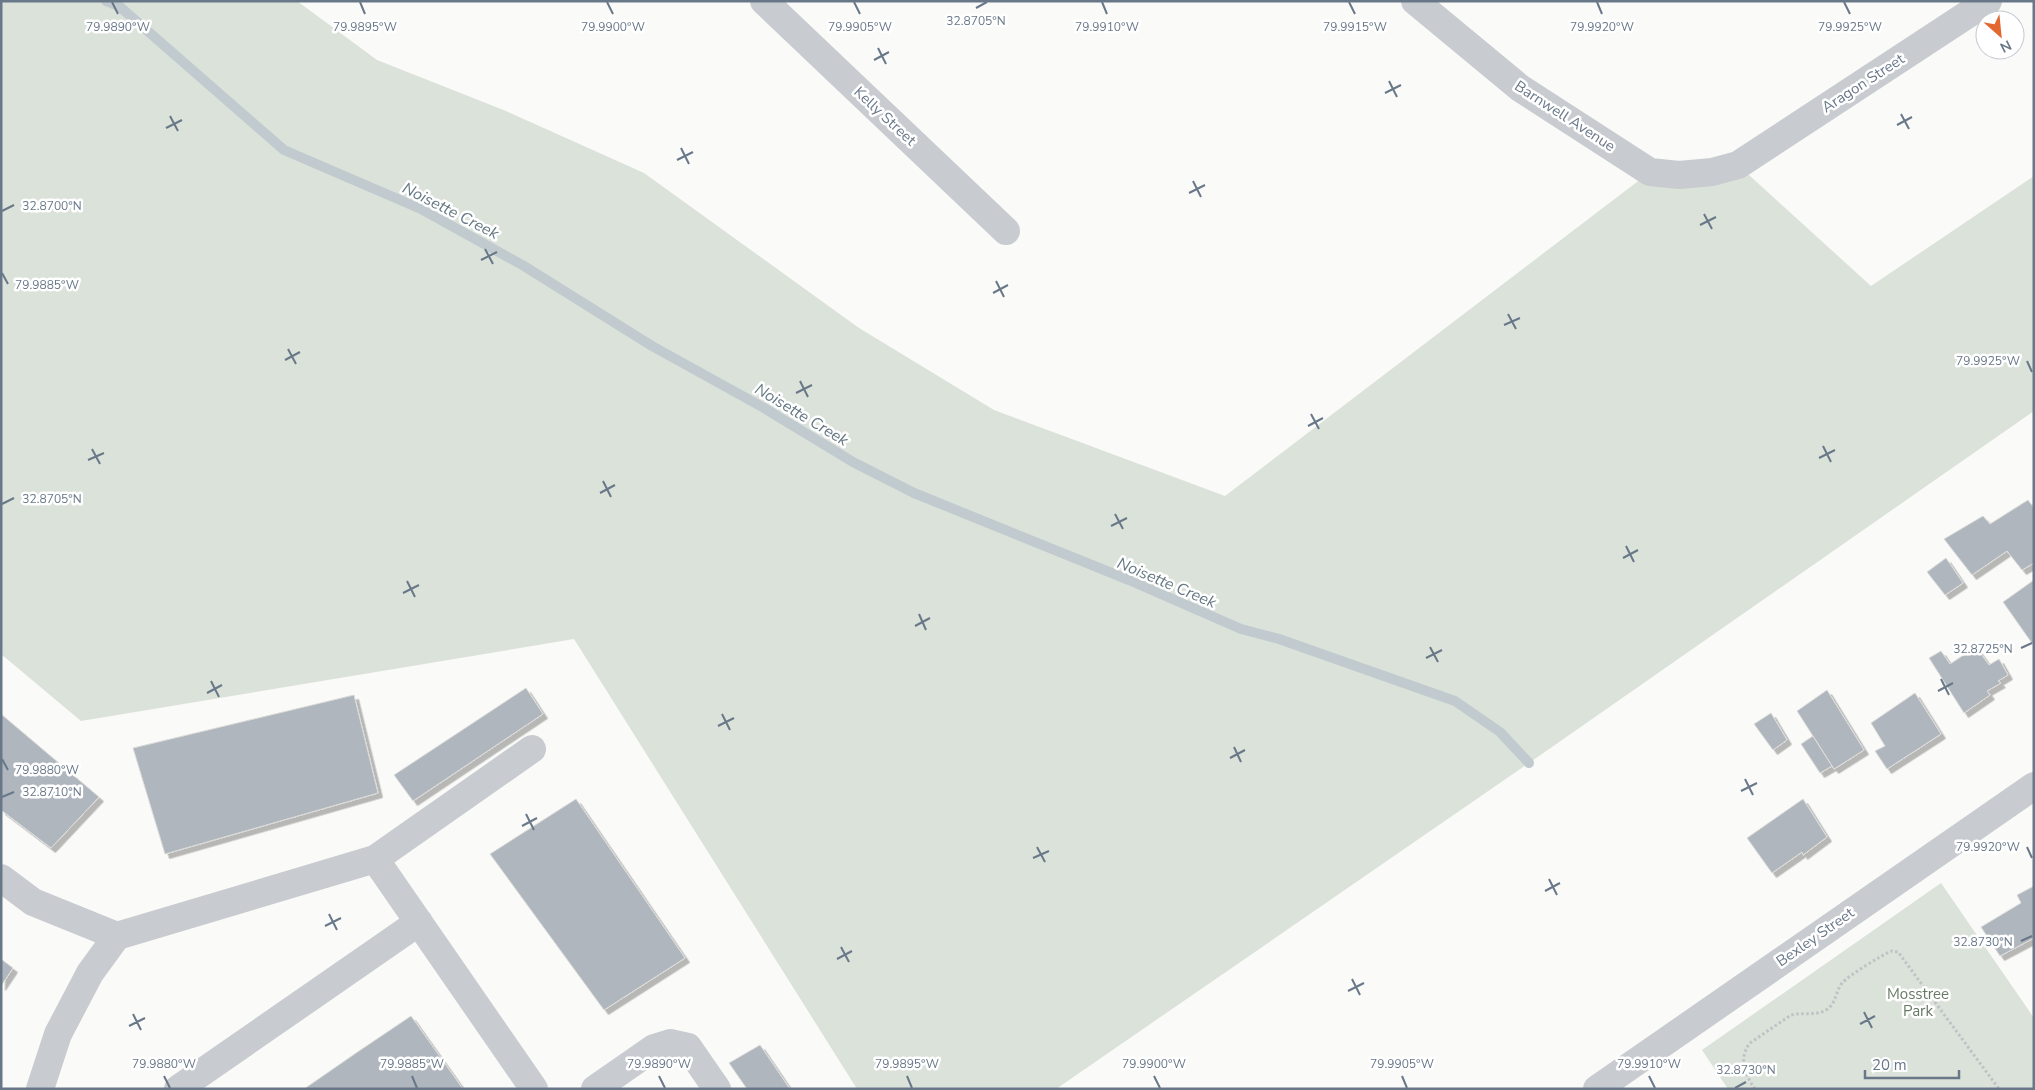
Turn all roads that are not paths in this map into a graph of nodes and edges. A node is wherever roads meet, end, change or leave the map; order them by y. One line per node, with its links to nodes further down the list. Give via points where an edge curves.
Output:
1 (764, 1): 5 (street, Kelly Street)
2 (1415, 1): 4 (street, Barnwell Avenue, via 1520,88 1650,172 1679,175 1712,172)
3 (1988, 1): 4 (street, Aragon Street)
4 (1738, 165)
5 (1006, 231)
6 (532, 749): 8 (street)
7 (2034, 786): 17 (street, Bexley Street)
8 (375, 859): 10 (street); 11 (street)
9 (1, 878): 11 (street, via 33,902)
10 (419, 922): 13 (street); 14 (street)
11 (117, 936): 12 (street, via 90,972 58,1034)
12 (40, 1089)
13 (178, 1089)
14 (534, 1089)
15 (595, 1089): 16 (street, via 654,1048 670,1043 688,1047)
16 (717, 1089)
17 (1597, 1089)

